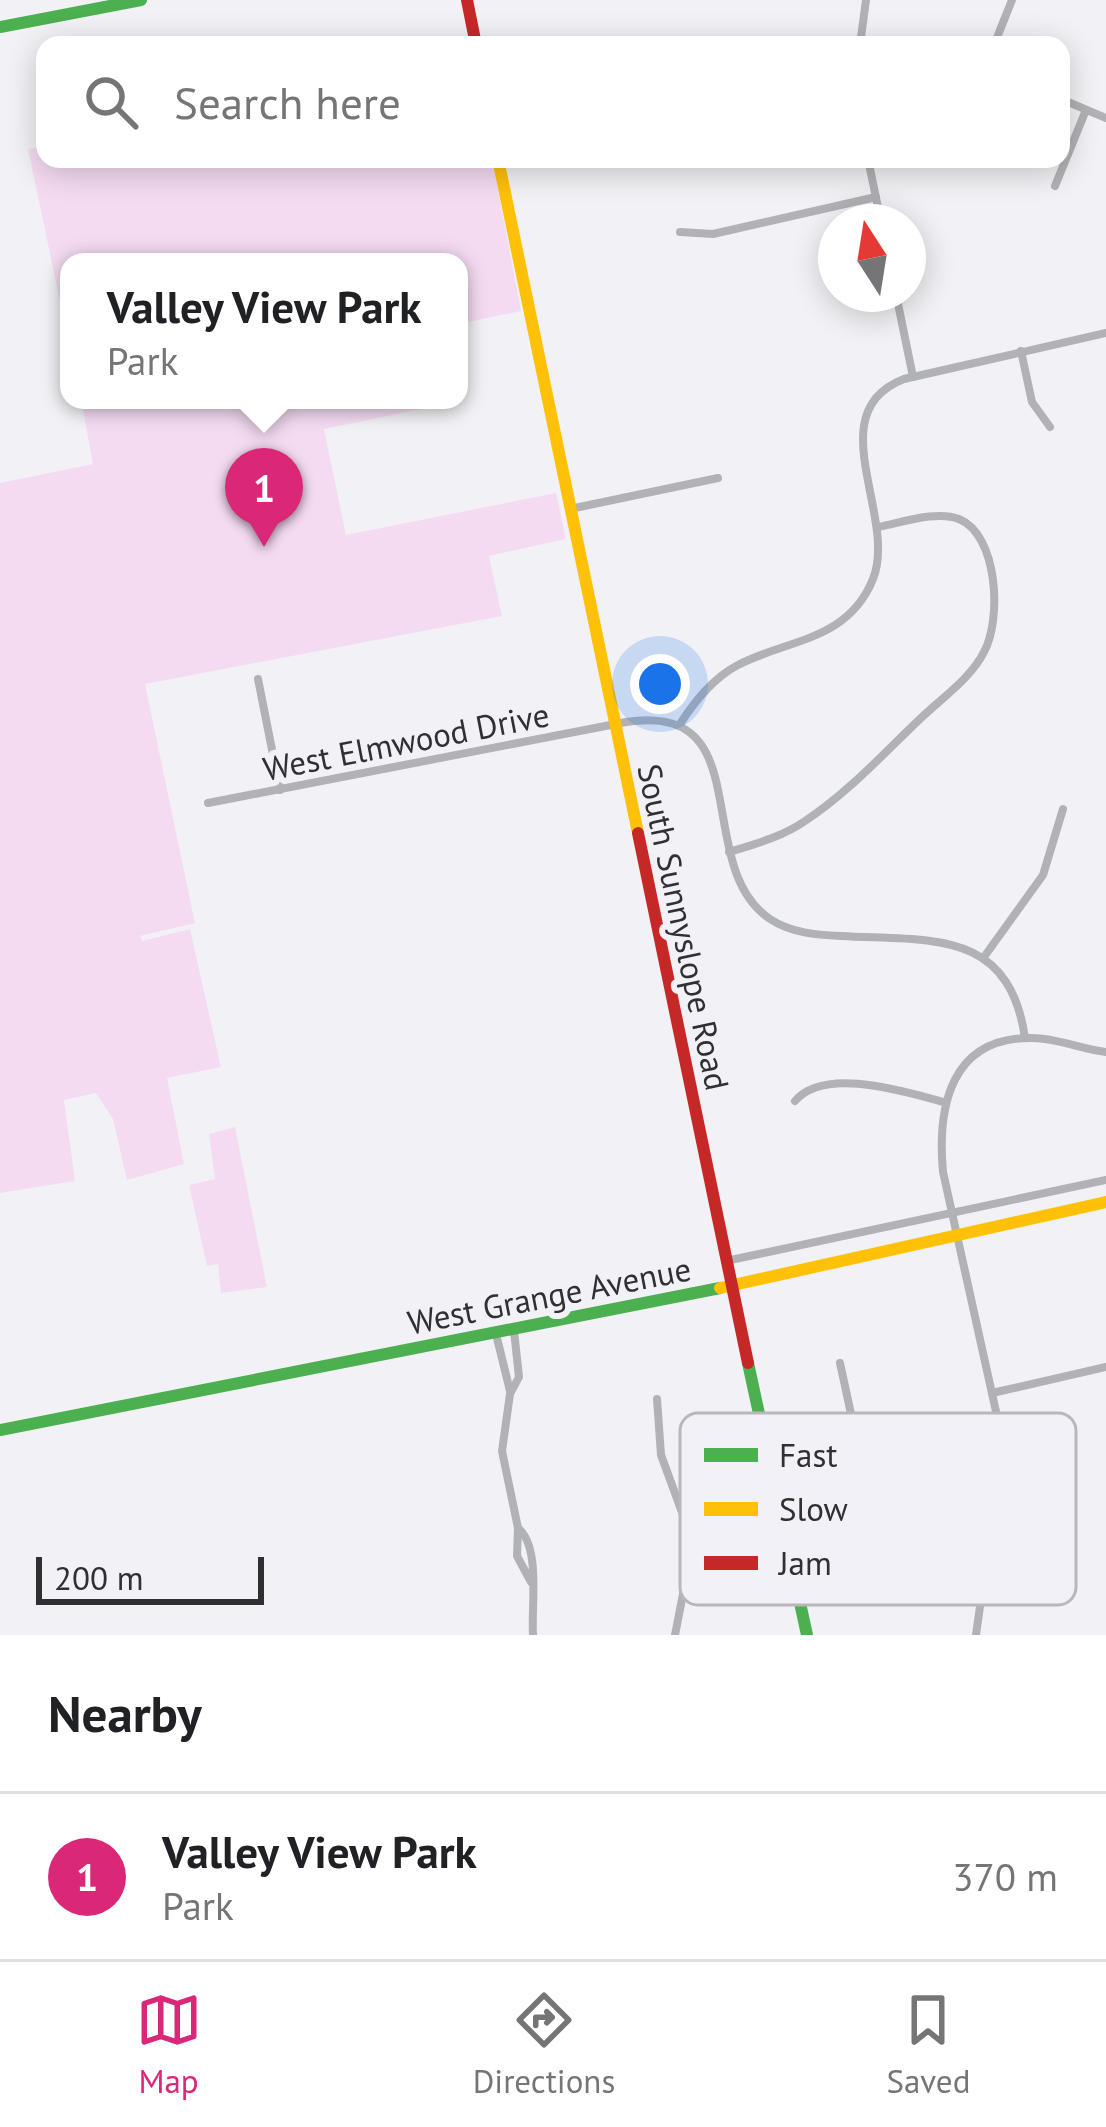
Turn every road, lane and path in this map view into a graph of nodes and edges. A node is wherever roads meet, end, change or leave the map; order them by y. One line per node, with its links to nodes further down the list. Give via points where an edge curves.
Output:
1 (141, 0): 5 (street)
2 (467, 0): 7 (street)
3 (866, 0): 8 (street)
4 (1012, 0): 9 (street)
5 (78, 6): 6 (street)
6 (0, 27)
7 (474, 36)
8 (861, 36)
9 (998, 36)
10 (1070, 103): 11 (street)
11 (1086, 110): 12 (street); 13 (street)
12 (1106, 118)
13 (1070, 149)
14 (500, 168): 27 (street, South Sunnyslope Road)
15 (870, 168): 18 (street)
16 (1062, 168): 17 (street)
17 (1055, 186)
18 (876, 197): 19 (street); 20 (street, via 713,234)
19 (877, 204)
20 (680, 232)
21 (900, 312): 24 (street)
22 (1106, 333): 23 (street)
23 (1021, 351): 24 (street); 25 (street, via 1032,402)
24 (913, 377): 28 (street, via 878,393 864,415)
25 (1050, 427)
26 (718, 478): 27 (street)
27 (568, 509): 30 (street, South Sunnyslope Road)
28 (878, 527): 31 (street, via 873,580 853,612 822,636 727,672); 35 (street, via 949,517 970,526 995,596 985,652 830,803 782,834)
29 (258, 679): 32 (street)
30 (614, 724): 31 (street, West Elmwood Drive); 32 (street, West Elmwood Drive); 45 (street, South Sunnyslope Road)
31 (680, 724): 35 (street, via 709,755)
32 (280, 790): 33 (street, West Elmwood Drive)
33 (208, 803)
34 (1063, 809): 36 (street, via 1042,875)
35 (729, 852): 36 (street, via 748,899 790,928 932,941)
36 (984, 957): 37 (street, via 1011,986)
37 (1025, 1039): 38 (street); 40 (street, via 968,1062)
38 (1106, 1052)
39 (795, 1101): 40 (street, via 814,1087 848,1084)
40 (944, 1102): 43 (street, via 939,1136)
41 (1106, 1180): 43 (street, West Grange Avenue)
42 (1106, 1202): 44 (street, West Grange Avenue)
43 (952, 1214): 44 (street); 45 (street, West Grange Avenue)
44 (957, 1238): 46 (street, West Grange Avenue); 52 (street)
45 (726, 1261): 46 (street, South Sunnyslope Road)
46 (730, 1286): 47 (street, West Grange Avenue); 54 (street, South Sunnyslope Road)
47 (514, 1331): 48 (street, West Grange Avenue); 51 (street, via 519,1376)
48 (496, 1334): 51 (street); 57 (street, West Grange Avenue)
49 (839, 1364): 55 (street)
50 (1106, 1367): 52 (street)
51 (511, 1394): 59 (street, via 502,1451)
52 (992, 1394): 56 (street)
53 (657, 1400): 58 (street, via 661,1454)
54 (758, 1413)
55 (850, 1413)
56 (995, 1413)
57 (0, 1430)
58 (680, 1504)
59 (518, 1528): 60 (street, via 518,1556); 60 (street, via 533,1553)
60 (531, 1582): 64 (street)
61 (681, 1605): 65 (street)
62 (800, 1605): 66 (street, South Sunnyslope Road)
63 (980, 1605): 67 (street)
64 (533, 1635)
65 (675, 1635)
66 (807, 1635)
67 (976, 1635)

